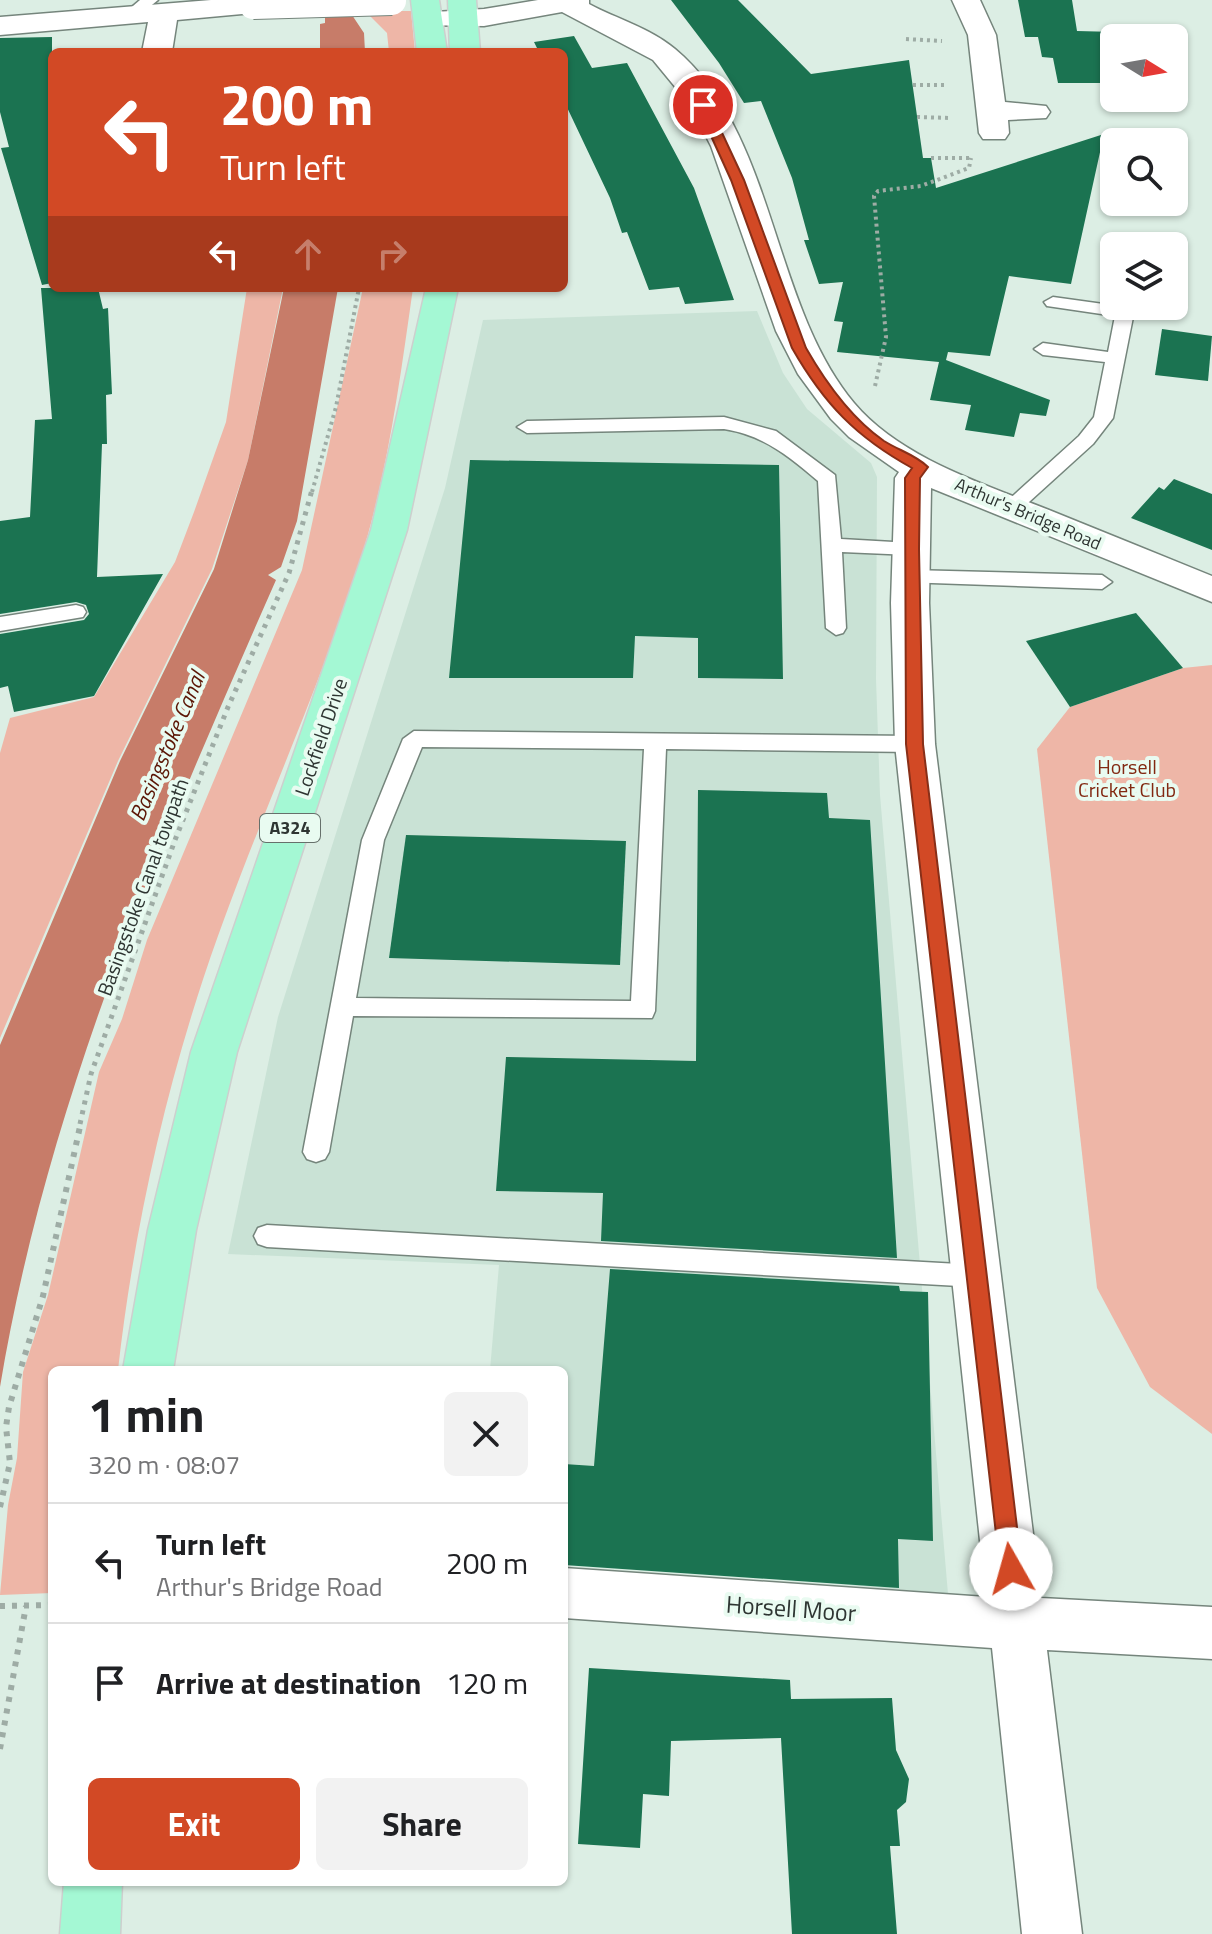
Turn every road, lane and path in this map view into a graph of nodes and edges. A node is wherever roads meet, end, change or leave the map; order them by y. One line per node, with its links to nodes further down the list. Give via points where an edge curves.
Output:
1 (966, 0): 13 (street, via 982,35)
2 (392, 1): 4 (street, bridge)
3 (571, 1): 7 (street, via 504,17); 22 (street, Arthur's Bridge Road, via 641,39 692,86 738,180 799,348 844,413)
4 (253, 5): 5 (street)
5 (148, 9): 8 (street); 9 (street)
6 (427, 10): 7 (street); 10 (main road)
7 (463, 10): 11 (main road)
8 (0, 26)
9 (156, 48)
10 (432, 48)
11 (465, 48)
12 (1035, 112): 13 (street)
13 (993, 122): 15 (path, via 974,138)
14 (931, 158): 15 (path)
15 (971, 158): 22 (path, via 969,168 939,181 874,196 886,337)
16 (358, 292): 39 (path, Basingstoke Canal towpath, via 336,407 289,573 175,840 91,1074 43,1296 9,1407 10,1463)
17 (441, 292): 38 (main road, Lockfield Drive / A324, via 389,530 214,1052 172,1230)
18 (1053, 302): 20 (lane, via 1125,312)
19 (1043, 349): 20 (lane)
20 (1115, 358): 24 (lane, via 1096,429)
21 (527, 427): 25 (lane, via 754,427 774,436 828,479)
22 (865, 432): 23 (street, Arthur's Bridge Road)
23 (921, 467): 24 (street, Arthur's Bridge Road); 26 (street, via 913,478)
24 (1011, 508): 28 (street, Arthur's Bridge Road)
25 (833, 545): 26 (lane); 31 (lane)
26 (911, 563): 27 (lane); 33 (street)
27 (1102, 582)
28 (1212, 590)
29 (76, 612): 30 (lane)
30 (0, 624)
31 (836, 628)
32 (655, 741): 33 (lane); 34 (lane, via 414,739 373,840); 34 (lane, via 643,1011)
33 (915, 744): 37 (street)
34 (343, 1007): 35 (lane)
35 (316, 1152)
36 (267, 1236): 37 (lane)
37 (977, 1276): 44 (street)
38 (149, 1366)
39 (0, 1507)
40 (568, 1593): 44 (street, Horsell Moor)
41 (48, 1605): 43 (path)
42 (0, 1606): 43 (path)
43 (26, 1606): 46 (path)
44 (1017, 1624): 45 (street, Horsell Moor); 49 (street)
45 (1212, 1633)
46 (0, 1749)
47 (93, 1886): 48 (main road)
48 (90, 1934)
49 (1052, 1934)

